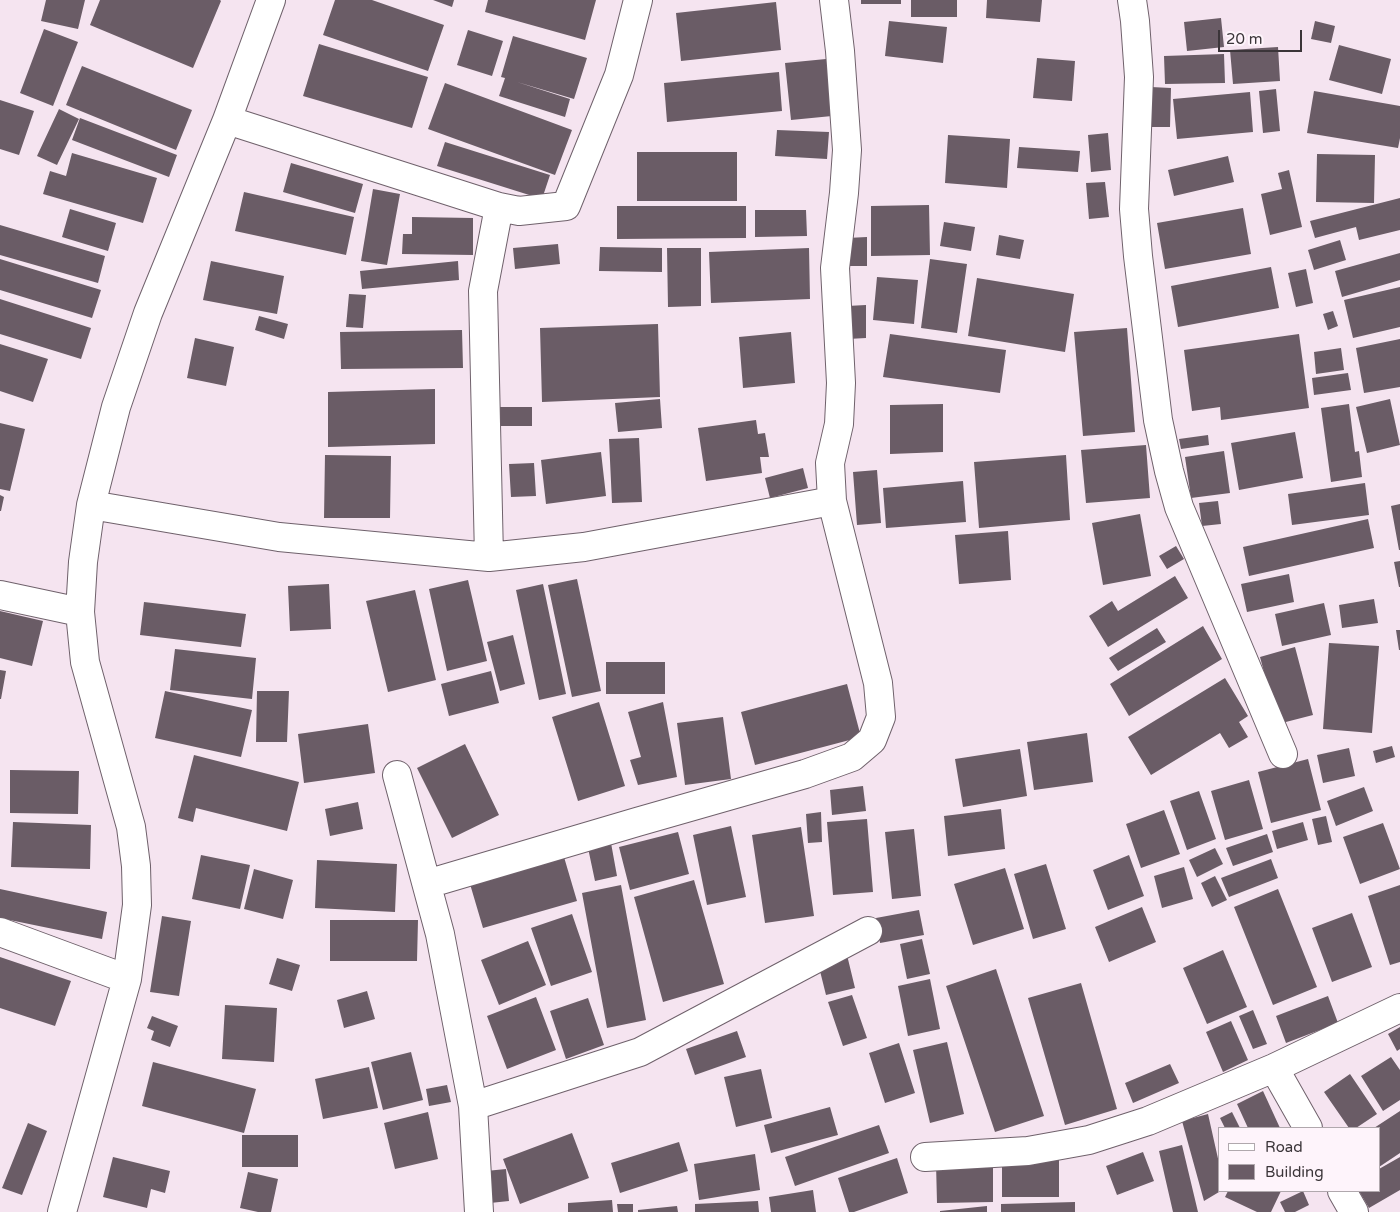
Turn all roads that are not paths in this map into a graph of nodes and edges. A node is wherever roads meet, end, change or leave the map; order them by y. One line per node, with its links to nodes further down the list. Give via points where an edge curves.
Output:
1 (271, 0): 5 (street)
2 (638, 0): 6 (street, via 619,76 566,206 519,211)
3 (834, 0): 7 (street, via 847,150 835,268 841,383 839,424 830,463)
4 (1132, 0): 12 (street, via 1139,77 1134,208 1158,420 1168,471 1180,507)
5 (228, 120): 6 (street); 8 (street, via 148,313 116,407)
6 (499, 207): 9 (street, via 483,291)
7 (832, 500): 9 (street, via 584,547); 14 (street, via 878,682 881,717 872,740 852,757 805,774)
8 (91, 505): 9 (street, via 279,537); 11 (street)
9 (489, 557)
10 (0, 595): 11 (street)
11 (80, 612): 17 (street, via 84,662 131,827 136,866 137,905)
12 (1284, 754)
13 (397, 775): 14 (street)
14 (426, 884): 20 (street, via 440,934)
15 (868, 931): 20 (street, via 640,1052)
16 (0, 932): 17 (street)
17 (127, 979): 24 (street)
18 (1400, 1008): 19 (street)
19 (1274, 1068): 21 (street); 22 (street, via 1148,1121 1090,1140 1028,1151)
20 (474, 1106): 25 (street)
21 (1307, 1127)
22 (925, 1157)
23 (1343, 1192): 26 (street)
24 (62, 1212)
25 (479, 1212)
26 (1354, 1212)

